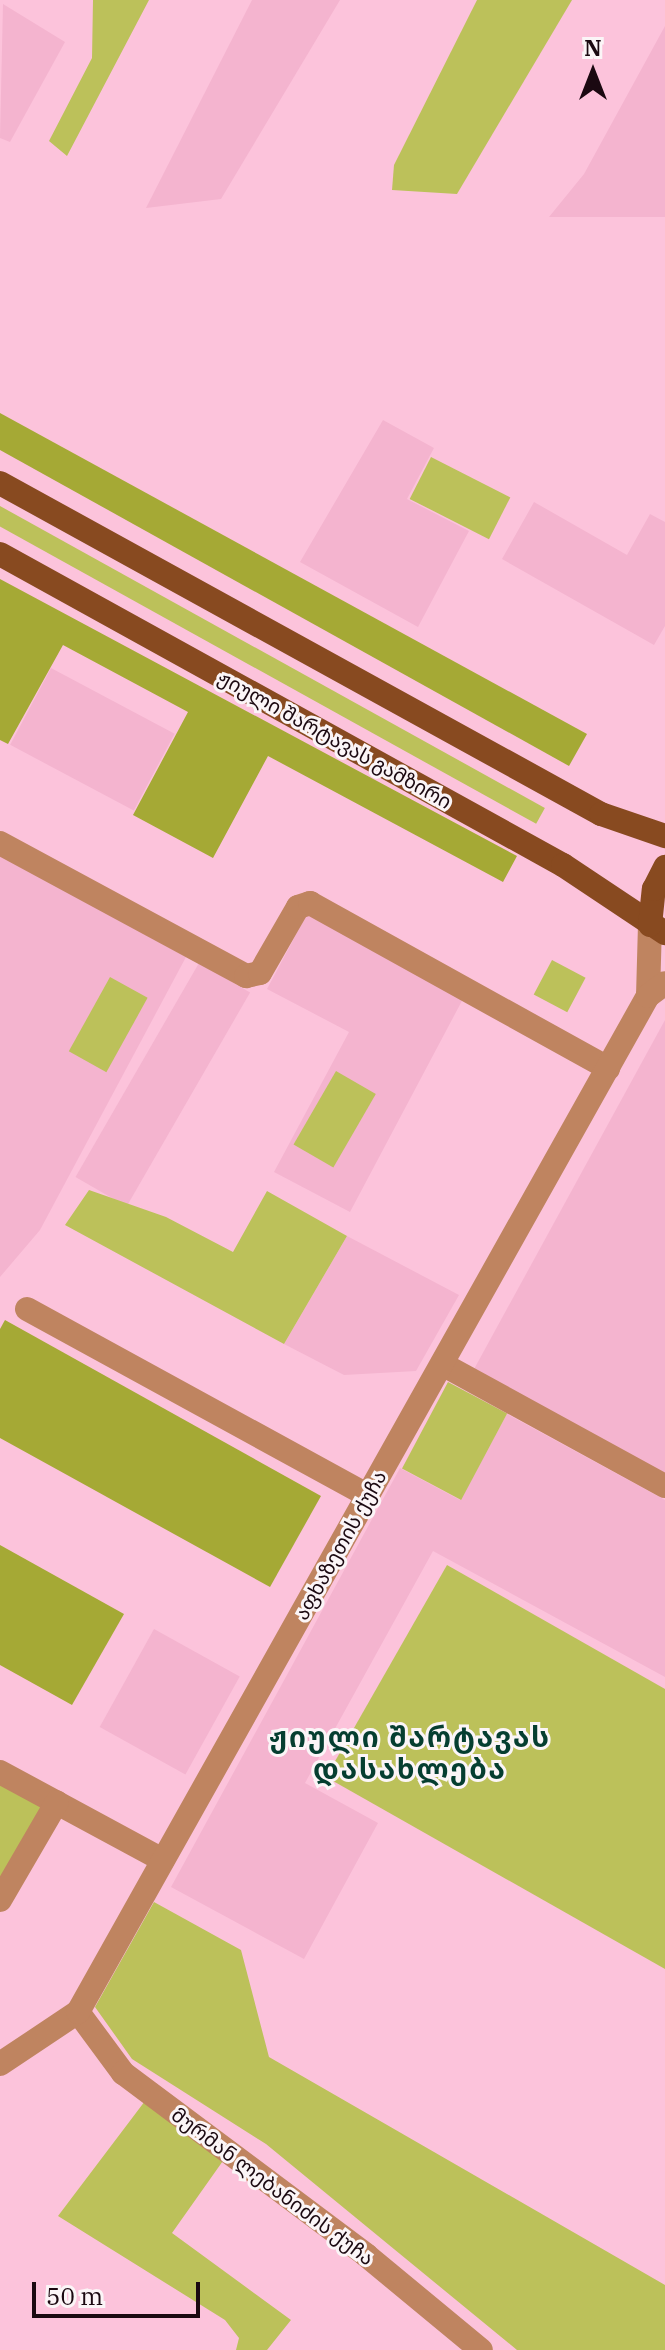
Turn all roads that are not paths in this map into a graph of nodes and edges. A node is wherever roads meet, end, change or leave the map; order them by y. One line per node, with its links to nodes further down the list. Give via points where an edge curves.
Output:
1 (0, 483): 3 (main road, via 601,814)
2 (0, 554): 6 (main road, ჟიული შარტავას გამზირი, via 585,878)
3 (665, 836)
4 (0, 843): 8 (street, via 246,976 260,973 298,907 310,903)
5 (665, 867): 6 (main road, via 654,889)
6 (658, 929): 7 (street, აფხაზეთის ქუჩა)
7 (656, 990): 8 (street, აფხაზეთის ქუჩა)
8 (608, 1068): 10 (street, აფხაზეთის ქუჩა)
9 (27, 1309): 12 (street)
10 (442, 1364): 11 (street); 12 (street, აფხაზეთის ქუჩა)
11 (665, 1486)
12 (368, 1496): 15 (street, აფხაზეთის ქუჩა)
13 (0, 1772): 14 (street)
14 (57, 1802): 15 (street); 16 (street)
15 (163, 1860): 17 (street, აფხაზეთის ქუჩა)
16 (0, 1900)
17 (78, 2012): 18 (street, აფხაზეთის ქუჩა); 19 (street, მურმან ლებანიძის ქუჩა, via 123,2073 366,2255)
18 (0, 2064)
19 (481, 2350)

